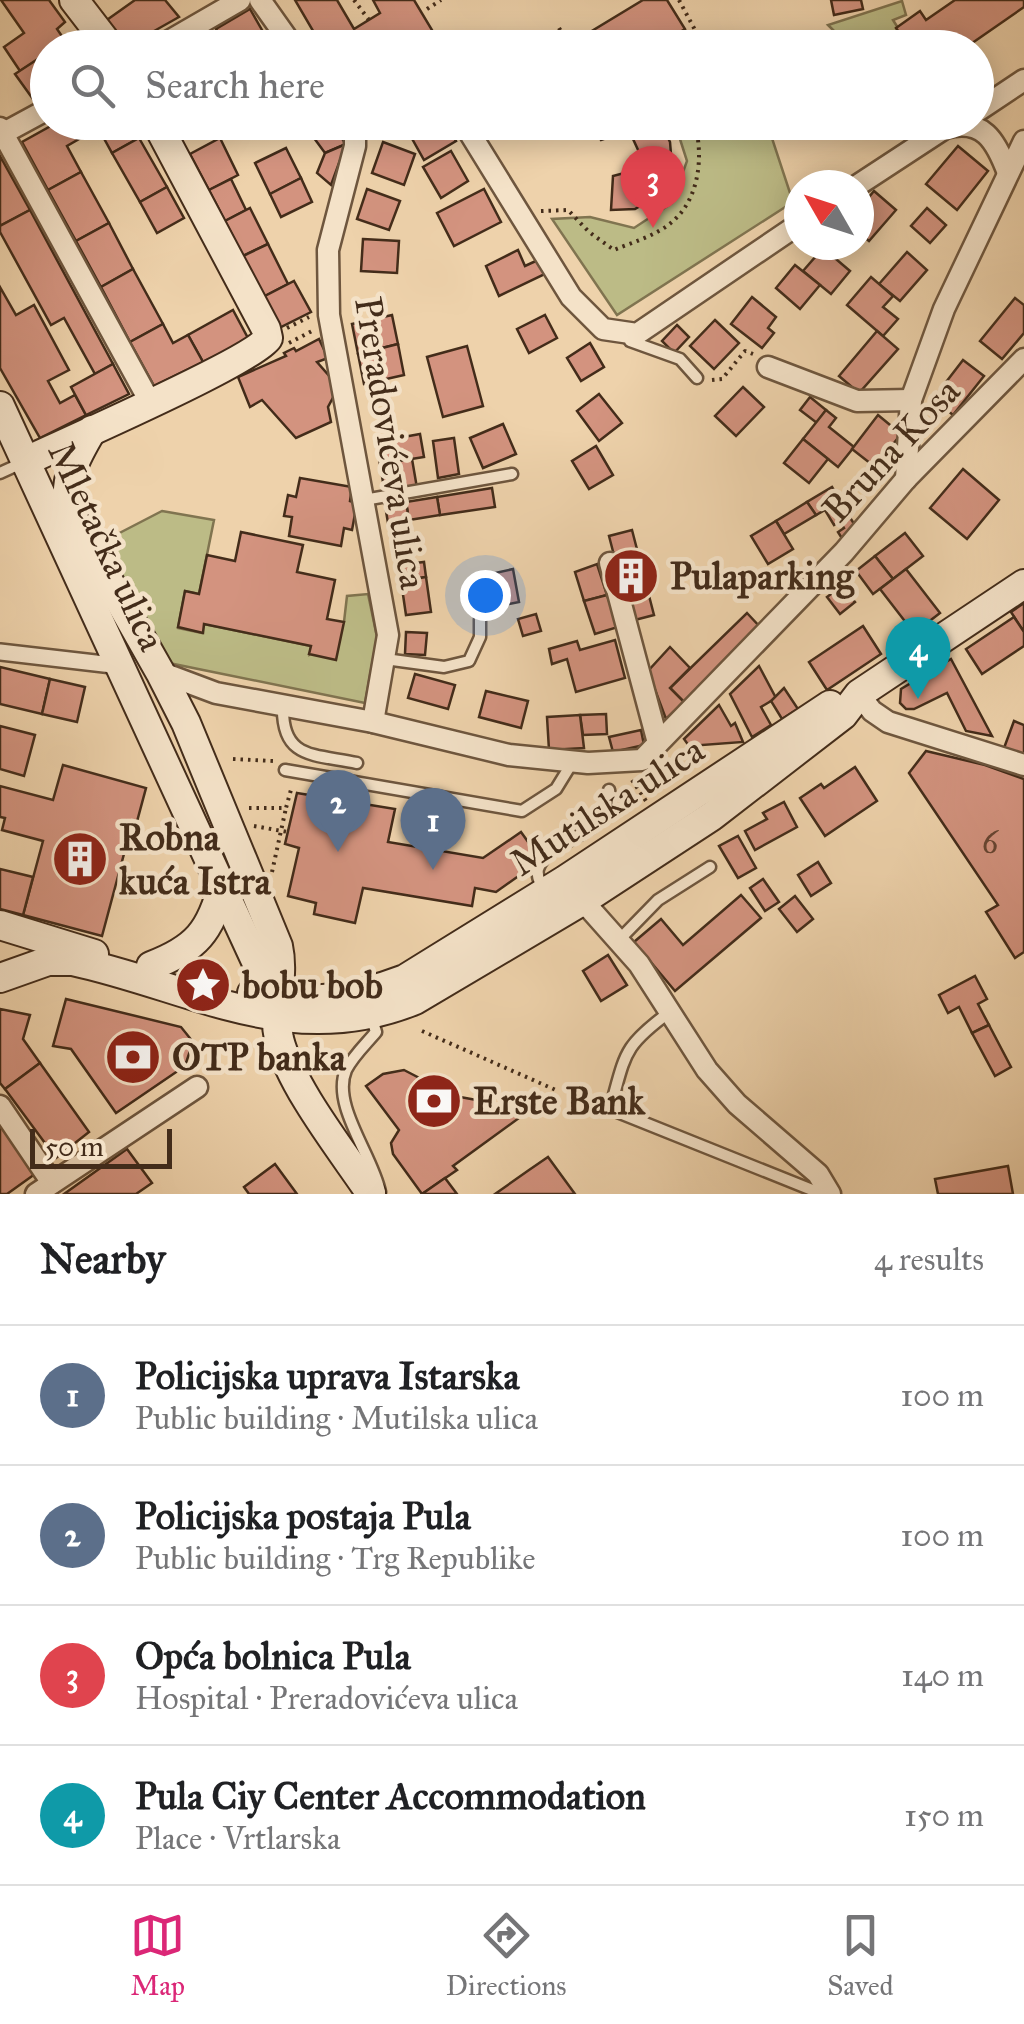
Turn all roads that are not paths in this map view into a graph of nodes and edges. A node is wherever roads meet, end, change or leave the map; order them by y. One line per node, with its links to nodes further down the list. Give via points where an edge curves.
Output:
1 (74, 0): 4 (main road)
2 (240, 0): 5 (street)
3 (260, 0): 6 (street)
4 (97, 30)
5 (188, 30)
6 (281, 30)
7 (1024, 80): 8 (street)
8 (994, 100)
9 (30, 118): 10 (street)
10 (1, 132): 25 (street)
11 (166, 140): 25 (main road, via 266,329 277,338)
12 (355, 140): 32 (street, Preradovićeva ulica, via 328,250 329,315)
13 (474, 140): 20 (street)
14 (926, 140): 18 (street)
15 (991, 140): 17 (street)
16 (1024, 141): 17 (street)
17 (1008, 173): 24 (street, via 944,310)
18 (874, 174)
19 (784, 234): 20 (street, via 638,334 603,329)
20 (585, 313): 23 (lane, via 603,338 671,354)
21 (1024, 360): 31 (street, Bruna Kosa)
22 (768, 367): 24 (street, via 857,401)
23 (697, 378)
24 (911, 400): 31 (street)
25 (150, 402): 27 (main road)
26 (0, 406): 28 (main road, Mletačka ulica)
27 (92, 430): 28 (main road); 39 (main road, Mletačka ulica, via 72,465 70,513)
28 (26, 460): 29 (lane); 38 (main road, Mletačka ulica)
29 (0, 473)
30 (512, 474): 32 (lane)
31 (906, 478): 45 (street, Bruna Kosa, via 844,552)
32 (363, 500): 37 (street, Preradovićeva ulica, via 388,635)
33 (610, 563): 45 (street)
34 (1024, 584): 41 (main road, Mutilska ulica)
35 (480, 619): 37 (lane, via 469,660 444,667)
36 (0, 652): 38 (street)
37 (384, 659): 43 (street, Preradovićeva ulica)
38 (122, 666): 52 (main road, Mletačka ulica)
39 (160, 672): 40 (street); 44 (main road, Mletačka ulica)
40 (216, 693): 42 (street); 44 (street)
41 (859, 694): 48 (street, via 888,722); 53 (main road, Mutilska ulica, via 843,716 725,807)
42 (284, 706): 43 (street); 47 (lane, via 284,733 294,746)
43 (373, 722): 46 (street, via 509,755)
44 (186, 723): 59 (main road, Mletačka ulica, via 278,946)
45 (658, 744): 46 (street, Bruna Kosa, via 642,760)
46 (572, 762): 49 (lane, via 556,788 522,810)
47 (357, 763)
48 (1024, 765)
49 (284, 770)
50 (609, 790): 53 (lane, via 608,811 598,823 538,869)
51 (710, 867): 55 (lane, via 658,900)
52 (223, 884): 57 (main road, via 200,937); 59 (main road, Mletačka ulica)
53 (564, 891): 55 (street); 59 (main road, Mutilska ulica, via 405,978); 61 (main road, Mutilska ulica, via 416,1000)
54 (0, 924): 56 (main road)
55 (619, 940): 60 (street)
56 (96, 960): 57 (main road); 58 (main road, via 48,962); 59 (main road)
57 (151, 966): 59 (main road)
58 (0, 978)
59 (277, 1008): 61 (main road, Mutilska ulica, via 320,1022); 65 (main road, via 286,1060)
60 (671, 1011): 67 (lane, via 627,1052 610,1110); 68 (street, via 715,1080 818,1174)
61 (367, 1016): 66 (lane, via 376,1032 348,1066 343,1092)
62 (197, 1087): 64 (street)
63 (0, 1106): 64 (street)
64 (44, 1188)
65 (371, 1194)
66 (380, 1194)
67 (822, 1194)
68 (830, 1194)

